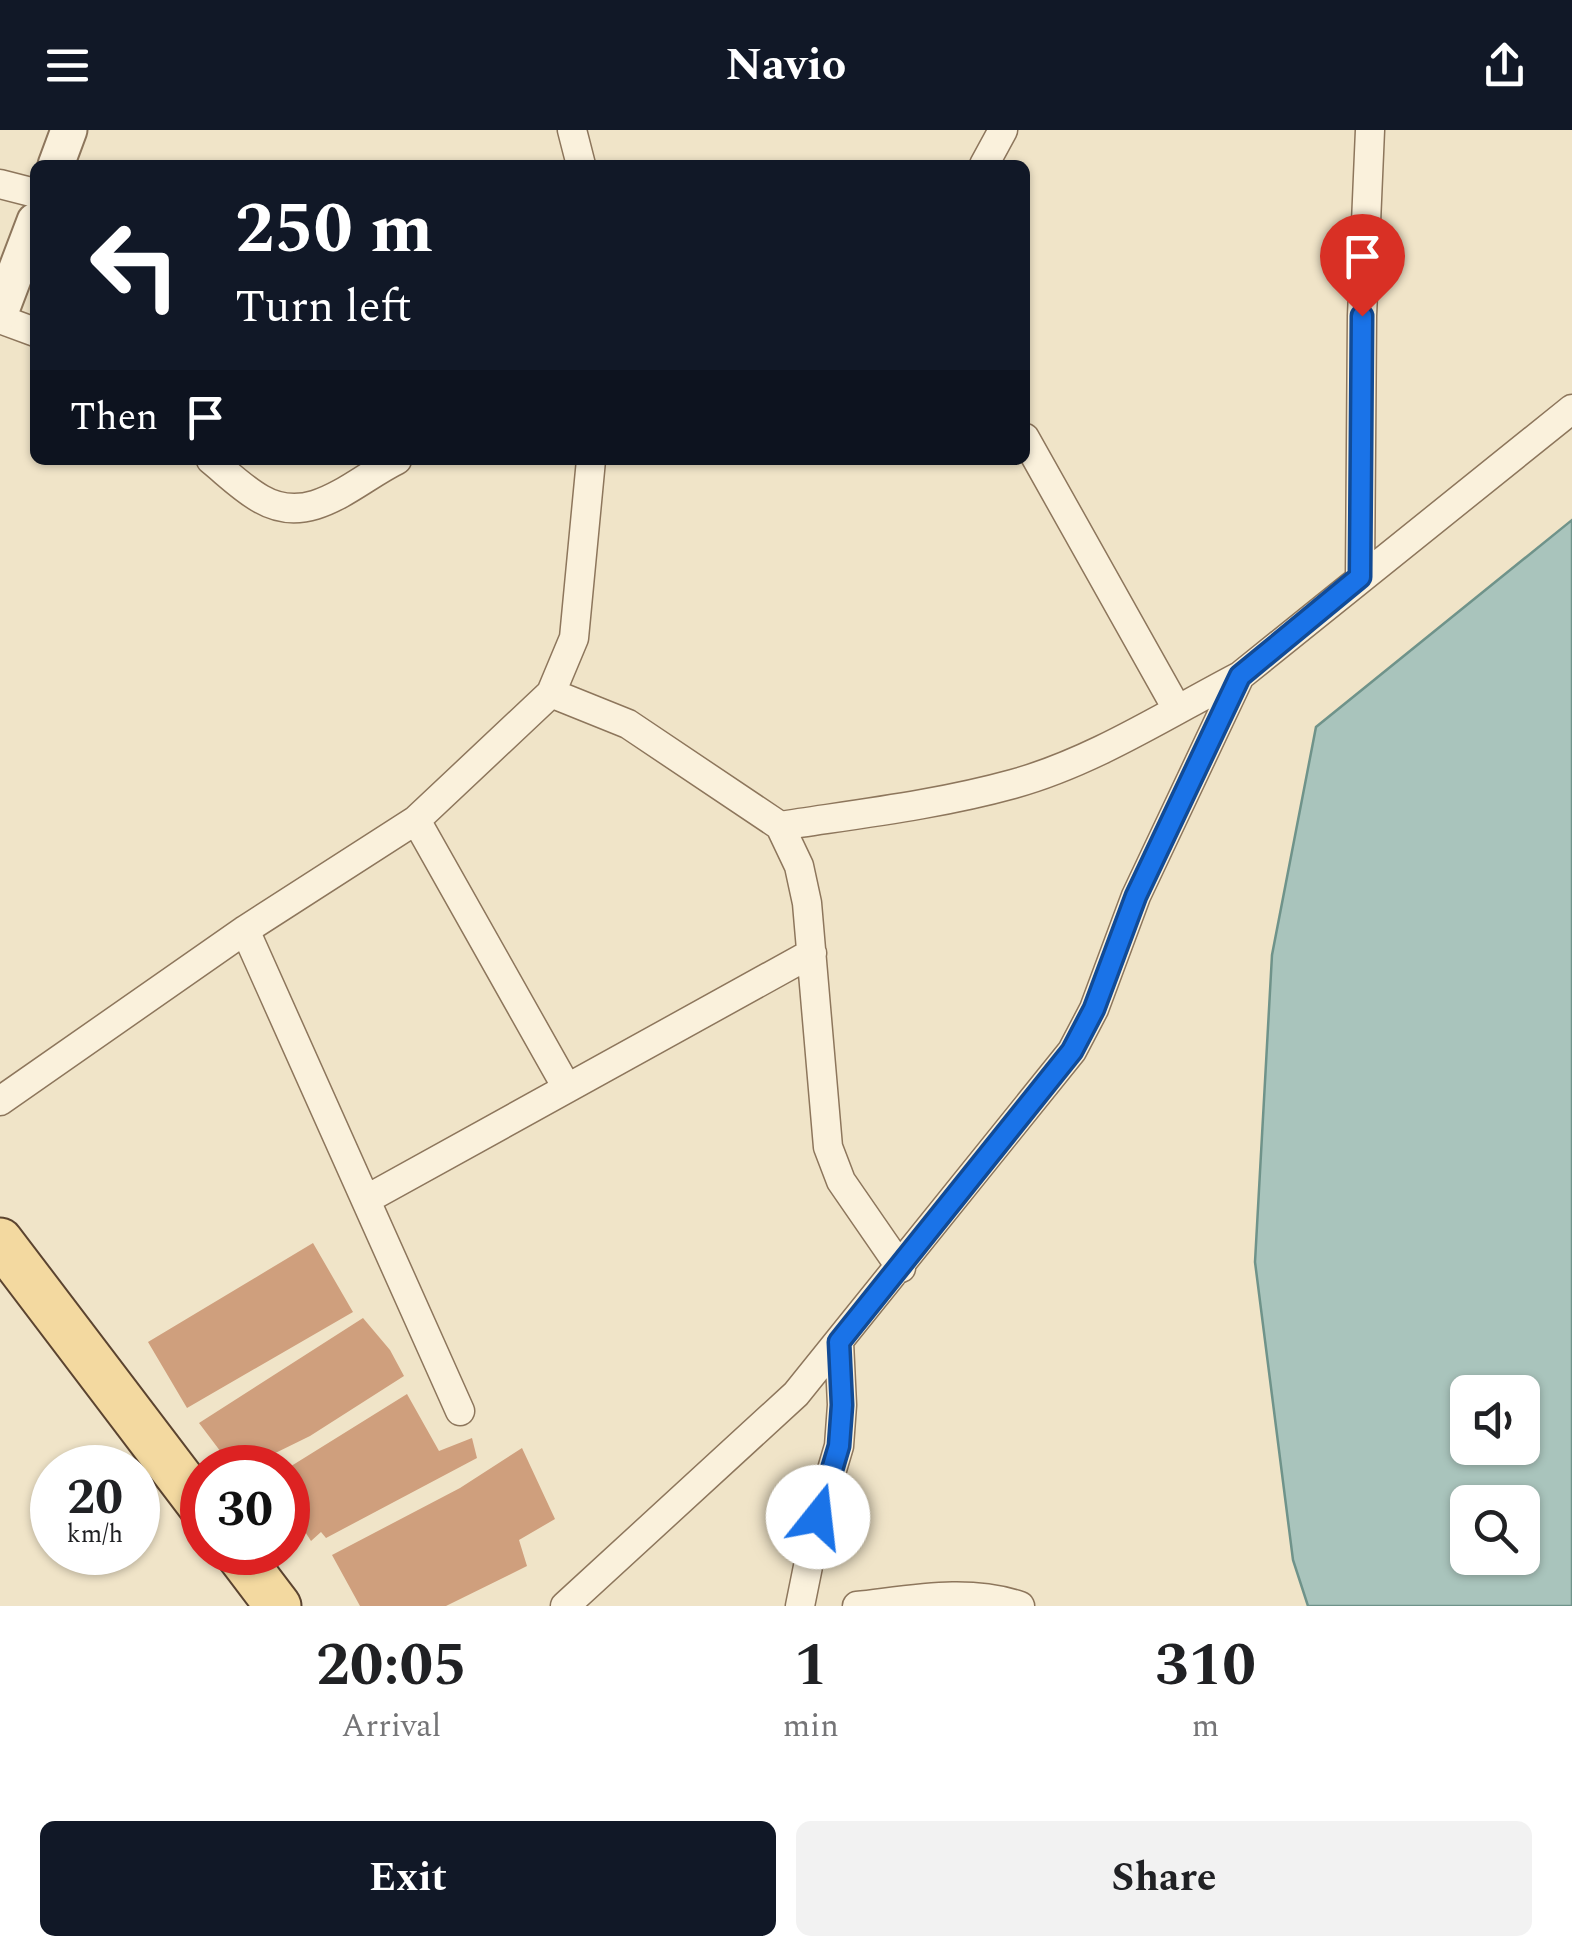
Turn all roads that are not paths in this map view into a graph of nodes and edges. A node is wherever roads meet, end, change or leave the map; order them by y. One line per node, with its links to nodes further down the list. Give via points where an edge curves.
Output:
1 (68, 130): 5 (street)
2 (572, 130): 6 (street)
3 (1003, 130): 7 (street)
4 (1370, 130): 18 (street)
5 (58, 160)
6 (580, 160)
7 (987, 160)
8 (0, 184): 9 (street)
9 (30, 191)
10 (30, 235): 11 (street)
11 (0, 316): 12 (street)
12 (30, 330)
13 (1572, 408): 18 (street)
14 (1030, 447): 21 (street)
15 (217, 465): 16 (street, via 256,497 292,510 326,502)
16 (389, 465)
17 (591, 465): 20 (street, via 574,638)
18 (1360, 577): 19 (street)
19 (1240, 676): 21 (street); 30 (street, via 1072,1051)
20 (551, 694): 22 (street); 23 (street, via 628,724)
21 (1177, 709): 23 (street, via 1014,784)
22 (416, 820): 24 (street); 26 (street)
23 (780, 826): 25 (street, via 799,866)
24 (245, 930): 27 (street); 28 (street)
25 (812, 954): 26 (street); 30 (street, via 828,1147 840,1181)
26 (567, 1088): 28 (street)
27 (0, 1101)
28 (366, 1199): 32 (street)
29 (0, 1240): 33 (main road)
30 (901, 1268): 31 (street)
31 (839, 1342): 36 (street, via 796,1394); 37 (street, via 839,1446)
32 (460, 1411)
33 (180, 1477)
34 (255, 1575): 35 (main road)
35 (278, 1606)
36 (566, 1606)
37 (800, 1606)
38 (857, 1606): 39 (street, via 948,1596)
39 (1020, 1606)

